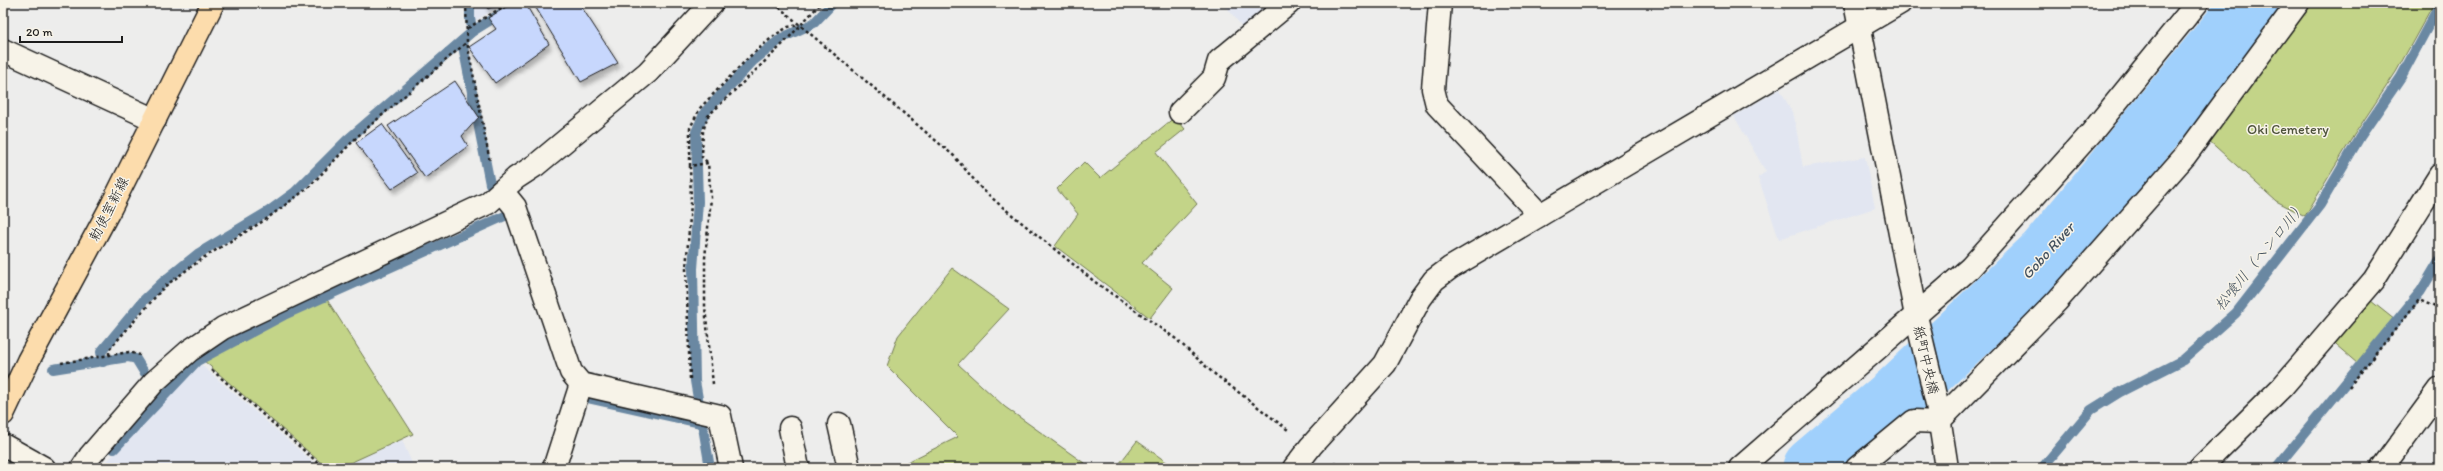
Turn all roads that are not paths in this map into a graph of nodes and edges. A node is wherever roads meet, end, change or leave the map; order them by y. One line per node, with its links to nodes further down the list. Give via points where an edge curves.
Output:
1 (213, 3): 12 (main road, 勅使室新線)
2 (712, 3): 14 (street, via 648,72)
3 (1289, 3): 11 (street, via 1219,61 1214,78)
4 (1440, 3): 15 (street, via 1433,89 1437,106)
5 (1854, 3): 9 (street, 紙町中央橋)
6 (1900, 3): 9 (street)
7 (2197, 3): 16 (street, via 2050,182 1970,268)
8 (2298, 3): 19 (street, via 2185,156 2057,301)
9 (1859, 28): 15 (street); 16 (street, 紙町中央橋)
10 (3, 50): 12 (street)
11 (1180, 112)
12 (155, 120): 20 (main road, 勅使室新線, via 26,364)
13 (2440, 175): 34 (street, via 2374,280 2282,387)
14 (502, 191): 17 (street, via 515,207 571,372); 25 (street, via 488,203 223,328 189,351 154,382)
15 (1540, 216): 30 (street, via 1450,268 1434,280 1420,299 1385,364)
16 (1916, 316): 19 (street, 紙町中央橋); 31 (street)
17 (581, 384): 26 (street); 27 (street, via 706,412)
18 (2440, 389): 35 (street)
19 (1938, 413): 32 (street, via 1914,421); 33 (street, 紙町中央橋)
20 (3, 414)
21 (839, 424): 29 (street)
22 (790, 428): 28 (street)
23 (3, 445): 24 (street)
24 (44, 468)
25 (82, 468)
26 (554, 468)
27 (731, 468)
28 (798, 468)
29 (848, 468)
30 (1294, 468)
31 (1740, 468)
32 (1857, 468)
33 (1947, 468)
34 (2200, 468)
35 (2382, 468)

